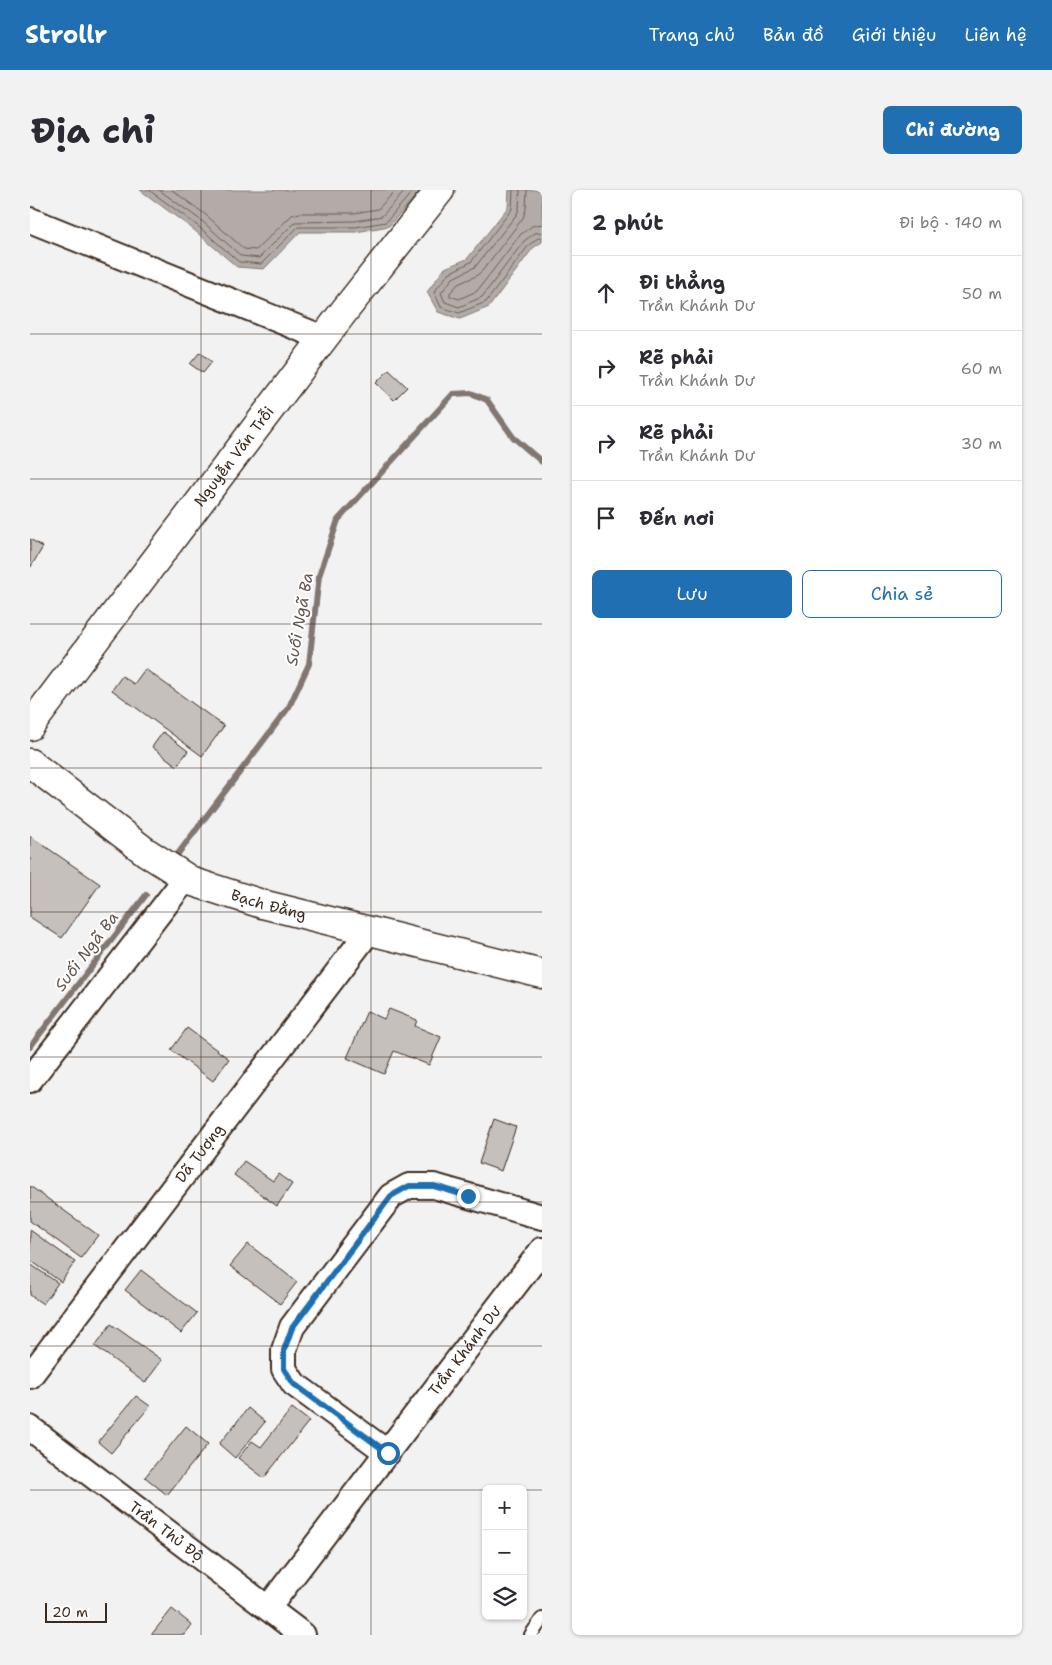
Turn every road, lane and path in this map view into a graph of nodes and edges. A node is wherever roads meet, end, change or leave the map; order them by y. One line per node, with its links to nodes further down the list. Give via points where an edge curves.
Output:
1 (440, 190): 3 (street, Nguyễn Văn Trỗi)
2 (30, 220): 3 (street)
3 (323, 338): 4 (street, Nguyễn Văn Trỗi)
4 (30, 726)
5 (30, 763): 6 (street, Bạch Đằng, via 146,852)
6 (186, 878): 7 (street, Bạch Đằng, via 262,904); 9 (street)
7 (369, 931): 8 (street, Bạch Đằng); 12 (street, Dã Tượng)
8 (542, 974)
9 (30, 1080)
10 (542, 1218): 14 (street, via 434,1186 409,1186 391,1196 292,1328 284,1350 284,1369 294,1384)
11 (542, 1250): 14 (street, Trần Khánh Dư)
12 (30, 1376)
13 (30, 1428): 15 (street, Trần Thủ Độ)
14 (388, 1453): 15 (street, Trần Khánh Dư)
15 (268, 1608): 17 (street, Trần Thủ Độ)
16 (542, 1620): 18 (lane)
17 (304, 1635)
18 (530, 1635)

